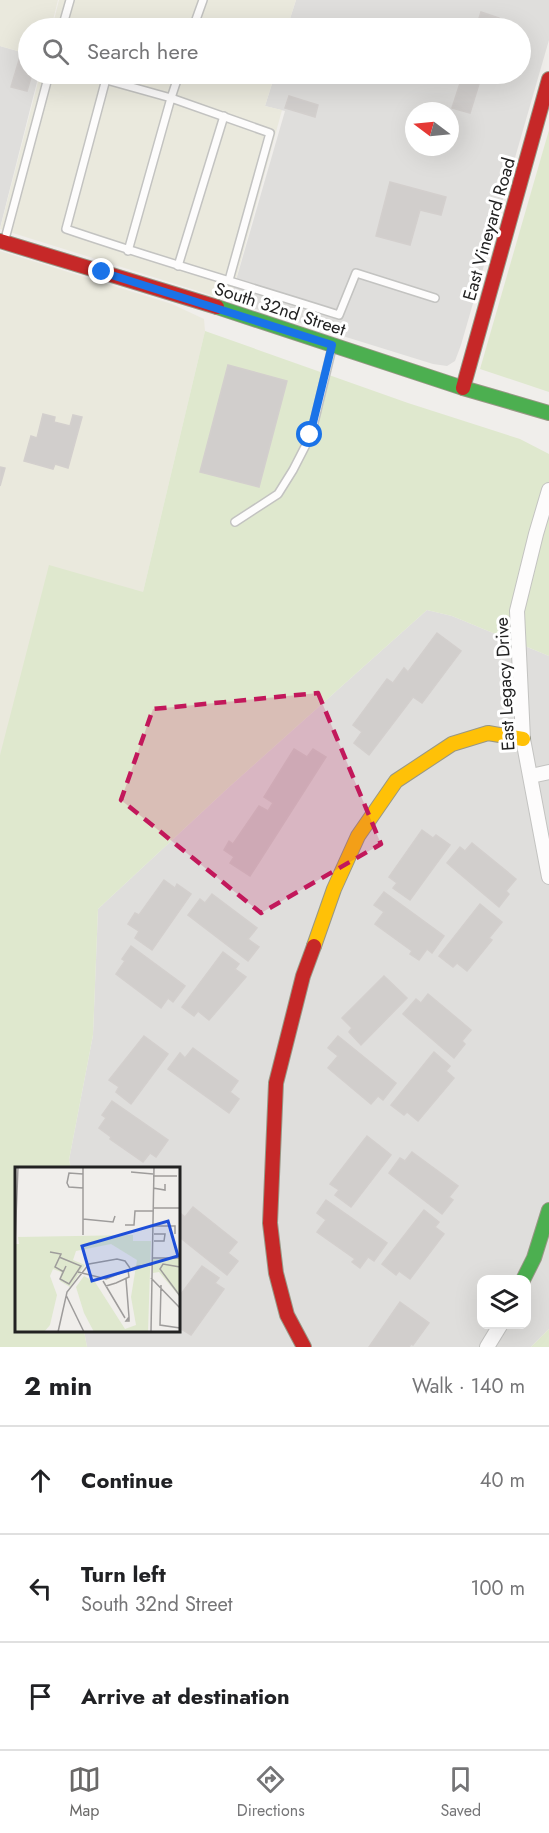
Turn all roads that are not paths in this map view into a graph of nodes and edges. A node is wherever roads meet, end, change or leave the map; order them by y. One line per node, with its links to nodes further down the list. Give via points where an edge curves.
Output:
1 (70, 0): 3 (lane)
2 (203, 0): 4 (lane)
3 (65, 18)
4 (197, 18)
5 (549, 79): 18 (street, East Vineyard Road)
6 (46, 84): 12 (lane)
7 (105, 84): 13 (lane, via 66,229)
8 (123, 84): 10 (lane)
9 (176, 84): 10 (lane)
10 (171, 98): 11 (lane); 13 (lane)
11 (224, 116): 14 (lane); 15 (lane, via 270,133)
12 (2, 241): 17 (street, South 32nd Street)
13 (128, 251): 14 (lane)
14 (178, 266): 15 (lane)
15 (229, 280): 16 (lane, via 339,315 356,273)
16 (435, 298)
17 (332, 345): 18 (street, South 32nd Street); 21 (lane, via 310,435 293,470 278,494)
18 (463, 388): 19 (street, South 32nd Street)
19 (549, 413)
20 (549, 490): 22 (street, East Legacy Drive, via 517,611)
21 (235, 522)
22 (523, 739): 24 (street, East Legacy Drive); 29 (street, via 488,733 452,744 396,781 358,836 334,889 303,976 276,1083 270,1223 276,1274 288,1315)
23 (549, 772): 24 (street)
24 (531, 776): 25 (street, East Legacy Drive)
25 (549, 877)
26 (549, 1210): 27 (street)
27 (526, 1275)
28 (498, 1329): 30 (street)
29 (304, 1347)
30 (487, 1347)

